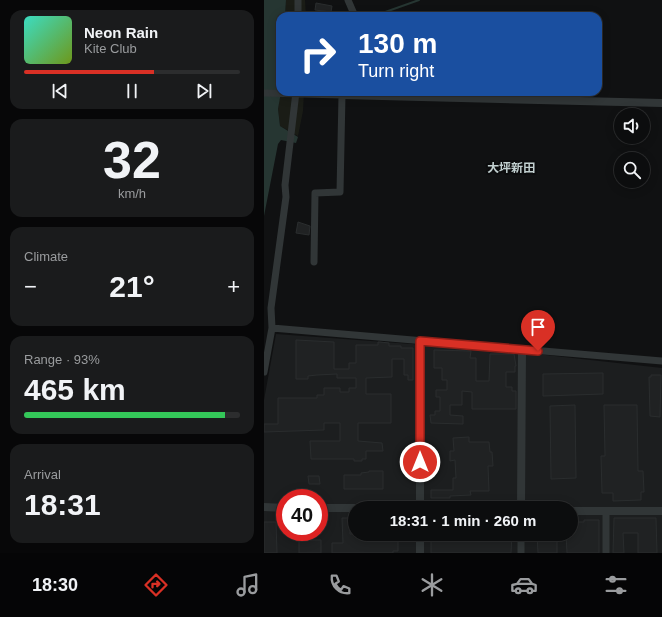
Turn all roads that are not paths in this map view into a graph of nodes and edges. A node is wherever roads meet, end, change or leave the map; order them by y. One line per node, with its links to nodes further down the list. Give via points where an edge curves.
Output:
1 (298, 0): 3 (street)
2 (348, 0): 4 (street)
3 (298, 12)
4 (353, 12)
5 (264, 92): 6 (street)
6 (276, 92)
7 (296, 96): 12 (street, via 285,185 286,197 271,308)
8 (342, 96): 11 (street, via 340,192 315,193)
9 (382, 96): 10 (street)
10 (662, 103)
11 (314, 262)
12 (272, 328): 13 (street); 16 (street)
13 (420, 341): 14 (street); 17 (street)
14 (522, 349): 15 (street); 18 (street)
15 (662, 361)
16 (264, 372)
17 (420, 501)
18 (521, 501)
19 (264, 507): 20 (street)
20 (276, 508)
21 (328, 508): 22 (street)
22 (348, 508)
23 (578, 511): 24 (street)
24 (606, 511): 25 (street); 30 (street)
25 (662, 511)
26 (420, 541): 28 (street)
27 (521, 541): 29 (street)
28 (420, 553)
29 (521, 553)
30 (606, 553)

